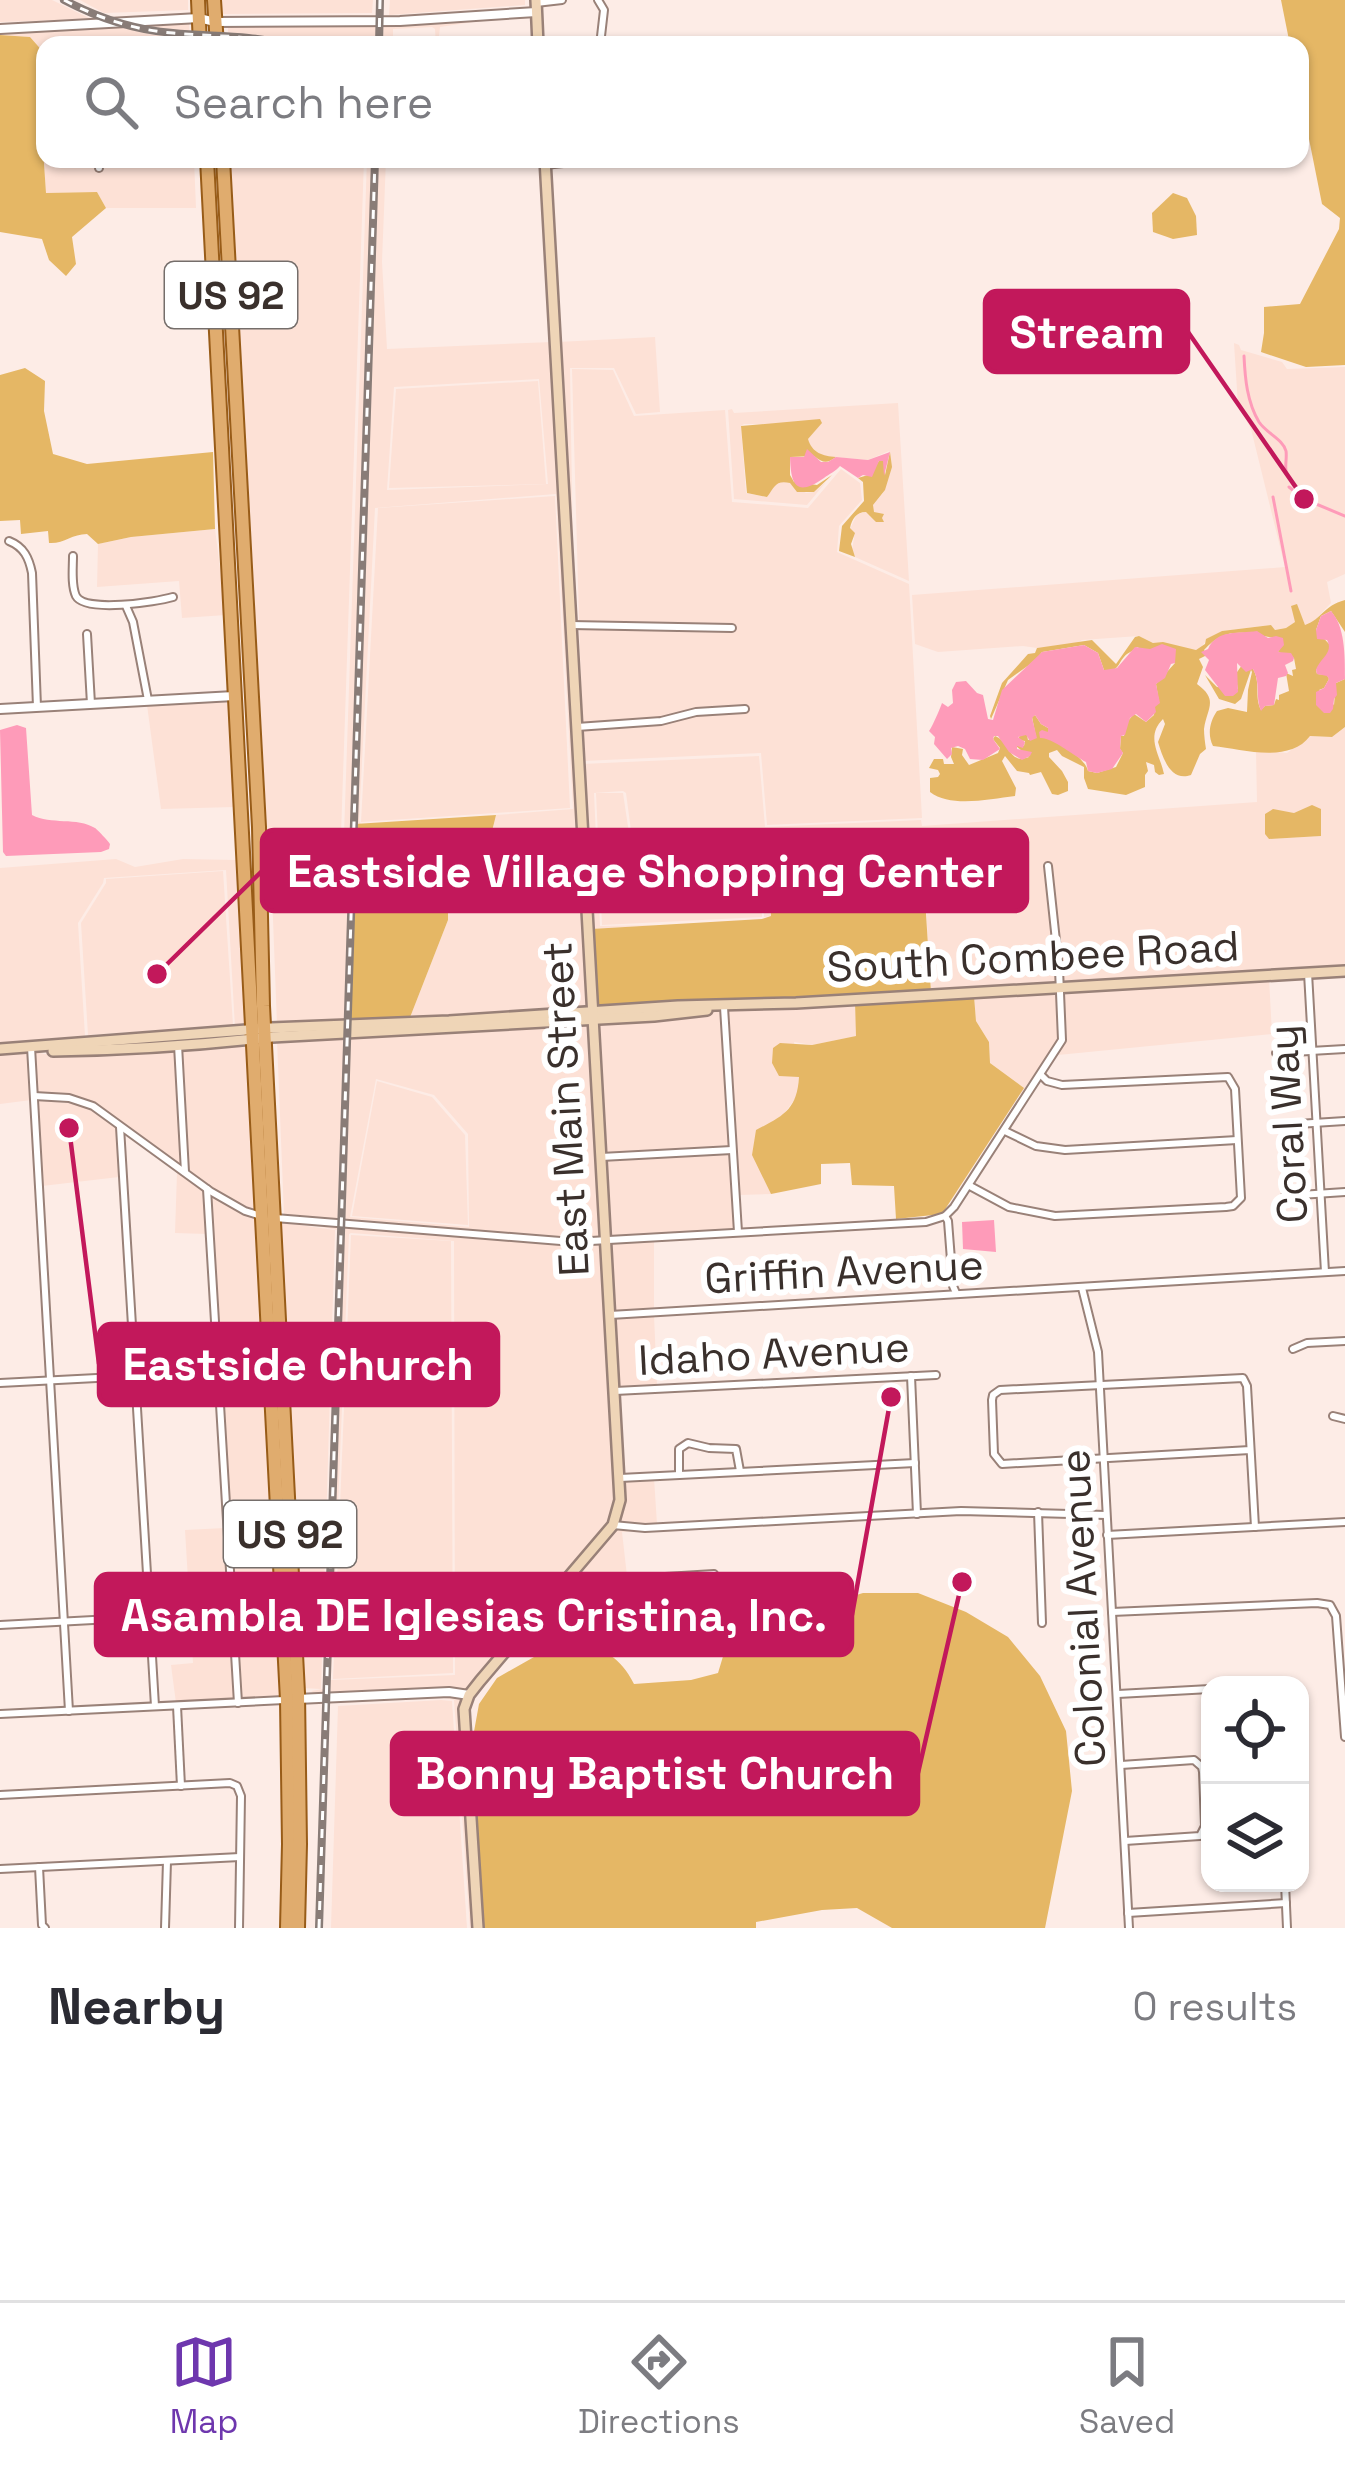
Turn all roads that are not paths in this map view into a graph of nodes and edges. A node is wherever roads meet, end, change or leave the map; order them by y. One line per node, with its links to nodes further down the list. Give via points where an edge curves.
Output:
1 (198, 0): 6 (main road)
2 (214, 0): 7 (main road)
3 (562, 0): 5 (street)
4 (598, 0): 12 (street)
5 (536, 5): 7 (street, via 400,21); 11 (main road)
6 (199, 18): 7 (street); 8 (street); 9 (main road)
7 (215, 22): 10 (main road)
8 (0, 28)
9 (200, 36)
10 (216, 36)
11 (538, 36)
12 (602, 36)
13 (207, 168): 17 (main road, US 92)
14 (223, 168): 16 (main road, US 92)
15 (545, 168): 24 (main road, East Main Street)
16 (235, 376): 17 (main road); 18 (main road, US 92)
17 (219, 396): 18 (main road); 19 (main road, US 92)
18 (237, 420): 19 (main road); 27 (main road, US 92)
19 (222, 445): 28 (main road, US 92)
20 (9, 542): 31 (street, via 30,560)
21 (73, 556): 23 (street, via 80,602)
22 (172, 596): 23 (street)
23 (126, 606): 29 (street)
24 (571, 625): 25 (street); 34 (main road, East Main Street)
25 (732, 628)
26 (87, 634): 30 (street)
27 (250, 650): 28 (main road); 35 (main road, US 92)
28 (236, 695): 29 (street); 35 (main road); 36 (main road, US 92)
29 (148, 700): 30 (street)
30 (91, 704): 31 (street)
31 (37, 707): 32 (street)
32 (0, 709)
33 (745, 710): 34 (street)
34 (577, 727): 43 (main road, East Main Street)
35 (255, 755): 38 (main road, US 92)
36 (242, 814): 38 (main road); 44 (main road, US 92)
37 (1048, 866): 41 (street)
38 (261, 879): 44 (main road, US 92)
39 (1345, 971): 40 (main road, South Combee Road)
40 (1308, 973): 41 (main road, South Combee Road); 49 (street, Coral Way)
41 (1060, 988): 42 (main road, South Combee Road); 51 (street, via 1062,1040)
42 (724, 1006): 43 (main road, South Combee Road); 59 (street)
43 (593, 1015): 44 (main road, South Combee Road); 60 (main road, East Main Street)
44 (258, 1034): 45 (main road); 46 (main road); 68 (main road, US 92)
45 (178, 1045): 46 (main road); 61 (street)
46 (31, 1047): 47 (main road); 52 (street)
47 (0, 1049)
48 (1345, 1049): 49 (street)
49 (1313, 1052): 50 (street); 54 (street, Coral Way)
50 (1276, 1053)
51 (1041, 1075): 57 (street); 58 (street, via 1062,1084 1222,1075 1235,1089)
52 (34, 1096): 56 (street, via 82,1102); 83 (street)
53 (1345, 1121): 54 (street)
54 (1317, 1123): 55 (street); 65 (street, Coral Way)
55 (1282, 1125)
56 (120, 1126): 61 (street); 81 (street)
57 (1005, 1132): 58 (street, via 1065,1150); 62 (street)
58 (1238, 1140): 62 (street, via 1241,1198 1226,1208 1055,1216 1009,1207)
59 (733, 1150): 60 (street); 69 (street)
60 (601, 1157): 70 (main road, East Main Street)
61 (184, 1172): 63 (street)
62 (969, 1185): 67 (street)
63 (207, 1189): 68 (street); 79 (street)
64 (1345, 1192): 65 (street)
65 (1321, 1194): 66 (street); 72 (street, Coral Way)
66 (1285, 1196)
67 (945, 1216): 69 (street); 74 (street)
68 (267, 1217): 70 (street); 78 (main road, US 92); 78 (main road, US 92)
69 (738, 1232): 70 (street)
70 (606, 1241): 75 (main road, East Main Street)
71 (1345, 1271): 72 (street, Griffin Avenue)
72 (1325, 1272): 73 (street, Griffin Avenue)
73 (1082, 1288): 74 (street, Griffin Avenue); 85 (street, Colonial Avenue)
74 (956, 1293): 75 (street, Griffin Avenue)
75 (610, 1315): 86 (main road, East Main Street)
76 (1345, 1341): 77 (street)
77 (1293, 1348)
78 (275, 1369): 79 (street); 114 (main road, US 92)
79 (218, 1371): 81 (street); 115 (street)
80 (936, 1375): 82 (street, Idaho Avenue)
81 (134, 1376): 83 (street); 105 (street)
82 (911, 1376): 86 (street, Idaho Avenue); 91 (street)
83 (50, 1380): 84 (street); 106 (street)
84 (0, 1383)
85 (1100, 1384): 89 (street, via 1245,1380); 90 (street, Colonial Avenue); 90 (street, via 996,1392 995,1458)
86 (615, 1391): 94 (main road, East Main Street)
87 (1334, 1416): 88 (street)
88 (1345, 1419)
89 (1250, 1450): 90 (street); 100 (street)
90 (1104, 1458): 97 (street, Colonial Avenue)
91 (915, 1462): 92 (street); 96 (street)
92 (740, 1471): 93 (street); 93 (street, via 736,1449 688,1443 679,1449)
93 (679, 1474): 94 (street)
94 (620, 1478): 99 (main road, East Main Street)
95 (1038, 1512): 96 (street); 97 (street); 107 (street)
96 (917, 1514): 99 (street)
97 (1106, 1515): 101 (street, Colonial Avenue)
98 (1345, 1522): 100 (street)
99 (613, 1525): 103 (main road)
100 (1256, 1527): 101 (street)
101 (1107, 1535): 104 (street, Colonial Avenue)
102 (714, 1574): 103 (street)
103 (567, 1578): 110 (main road)
104 (1112, 1612): 112 (street, Colonial Avenue); 120 (street, via 1330,1605)
105 (149, 1617): 106 (street); 116 (street)
106 (65, 1621): 109 (street); 118 (street)
107 (1042, 1623)
108 (719, 1624): 110 (street)
109 (0, 1625)
110 (524, 1630): 113 (main road)
111 (1201, 1689): 112 (street)
112 (1117, 1694): 121 (street, Colonial Avenue)
113 (469, 1695): 114 (street); 138 (main road)
114 (293, 1699): 115 (street); 125 (main road, US 92)
115 (238, 1702): 117 (street)
116 (155, 1706): 117 (street); 118 (street)
117 (177, 1706): 122 (street)
118 (69, 1712): 119 (street)
119 (0, 1714)
120 (1345, 1737)
121 (1120, 1765): 124 (street, Colonial Avenue); 124 (street, via 1194,1760 1203,1772 1200,1836)
122 (181, 1786): 123 (street); 126 (street, via 237,1786)
123 (0, 1795)
124 (1125, 1841): 132 (street, Colonial Avenue)
125 (295, 1844): 136 (main road, US 92); 137 (main road, US 92)
126 (240, 1857): 127 (street); 135 (street)
127 (167, 1861): 128 (street); 134 (street)
128 (39, 1868): 129 (street); 133 (street)
129 (0, 1869)
130 (1285, 1892): 131 (street)
131 (1286, 1904): 132 (street); 140 (street)
132 (1128, 1913): 139 (street, Colonial Avenue)
133 (45, 1928)
134 (165, 1928)
135 (239, 1928)
136 (287, 1928)
137 (298, 1928)
138 (478, 1928)
139 (1129, 1928)
140 (1287, 1928)

